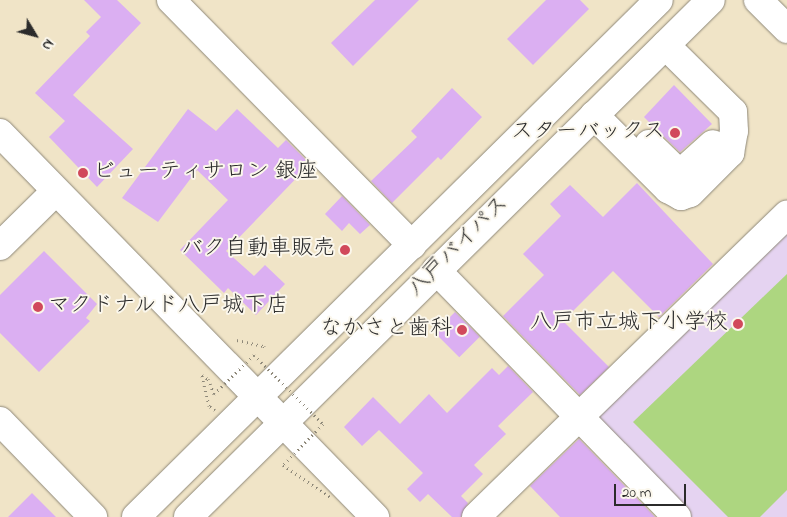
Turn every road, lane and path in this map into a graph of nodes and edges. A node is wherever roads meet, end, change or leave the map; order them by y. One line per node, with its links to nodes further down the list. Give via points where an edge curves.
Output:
1 (659, 0): 11 (main road, 八戸バイパス)
2 (710, 0): 6 (main road, 八戸バイパス)
3 (758, 0): 5 (main road)
4 (174, 1): 11 (main road)
5 (787, 29)
6 (665, 45): 7 (main road, 八戸バイパス); 7 (main road, via 700,80 720,115 717,140 687,170 675,169)
7 (600, 109): 13 (main road, 八戸バイパス)
8 (0, 133): 9 (main road)
9 (56, 191): 12 (main road); 18 (main road)
10 (787, 215): 20 (main road)
11 (412, 245): 18 (main road, 八戸バイパス)
12 (0, 246)
13 (436, 270): 20 (main road); 22 (main road, 八戸バイパス)
14 (242, 347): 15 (path, via 236,343 239,338 264,346)
15 (265, 350)
16 (248, 351): 17 (path, bridge)
17 (254, 355): 19 (path, bridge, via 214,394 208,379 202,375 209,406); 23 (path, bridge, via 323,424 282,465)
18 (257, 395): 22 (main road); 25 (main road, 八戸バイパス)
19 (215, 410)
20 (580, 418): 28 (main road); 29 (main road)
21 (0, 421): 24 (main road)
22 (284, 421): 26 (main road, 八戸バイパス); 27 (main road)
23 (330, 497)
24 (93, 517)
25 (136, 517)
26 (188, 517)
27 (375, 517)
28 (476, 517)
29 (677, 517)

